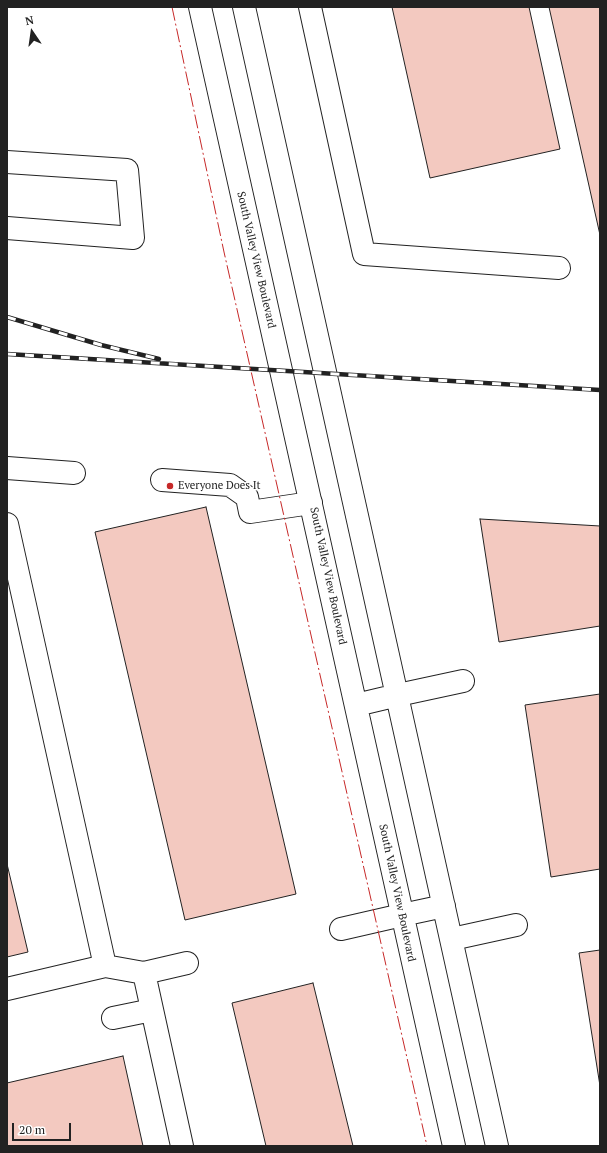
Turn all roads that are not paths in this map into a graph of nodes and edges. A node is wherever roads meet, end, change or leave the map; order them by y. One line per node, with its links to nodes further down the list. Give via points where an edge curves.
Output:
1 (200, 7): 10 (main road, South Valley View Boulevard)
2 (244, 7): 13 (main road)
3 (310, 7): 6 (main road, via 364,254)
4 (7, 162): 5 (main road, via 127,170 133,238)
5 (7, 228)
6 (559, 268)
7 (7, 468): 8 (main road)
8 (74, 473)
9 (162, 480): 10 (main road, via 230,485 247,497 250,512)
10 (311, 503): 14 (main road, South Valley View Boulevard)
11 (7, 524): 21 (main road)
12 (463, 681): 13 (main road)
13 (398, 696): 14 (main road); 15 (main road)
14 (356, 705): 16 (main road, South Valley View Boulevard)
15 (444, 906): 16 (main road); 19 (main road)
16 (402, 915): 18 (main road); 27 (main road, South Valley View Boulevard)
17 (516, 925): 19 (main road)
18 (342, 929)
19 (452, 939): 28 (main road)
20 (187, 963): 22 (main road)
21 (105, 966): 22 (main road); 23 (main road)
22 (144, 973): 24 (main road)
23 (7, 989)
24 (152, 1010): 25 (main road); 26 (main road)
25 (113, 1018)
26 (182, 1146)
27 (454, 1146)
28 (497, 1146)

